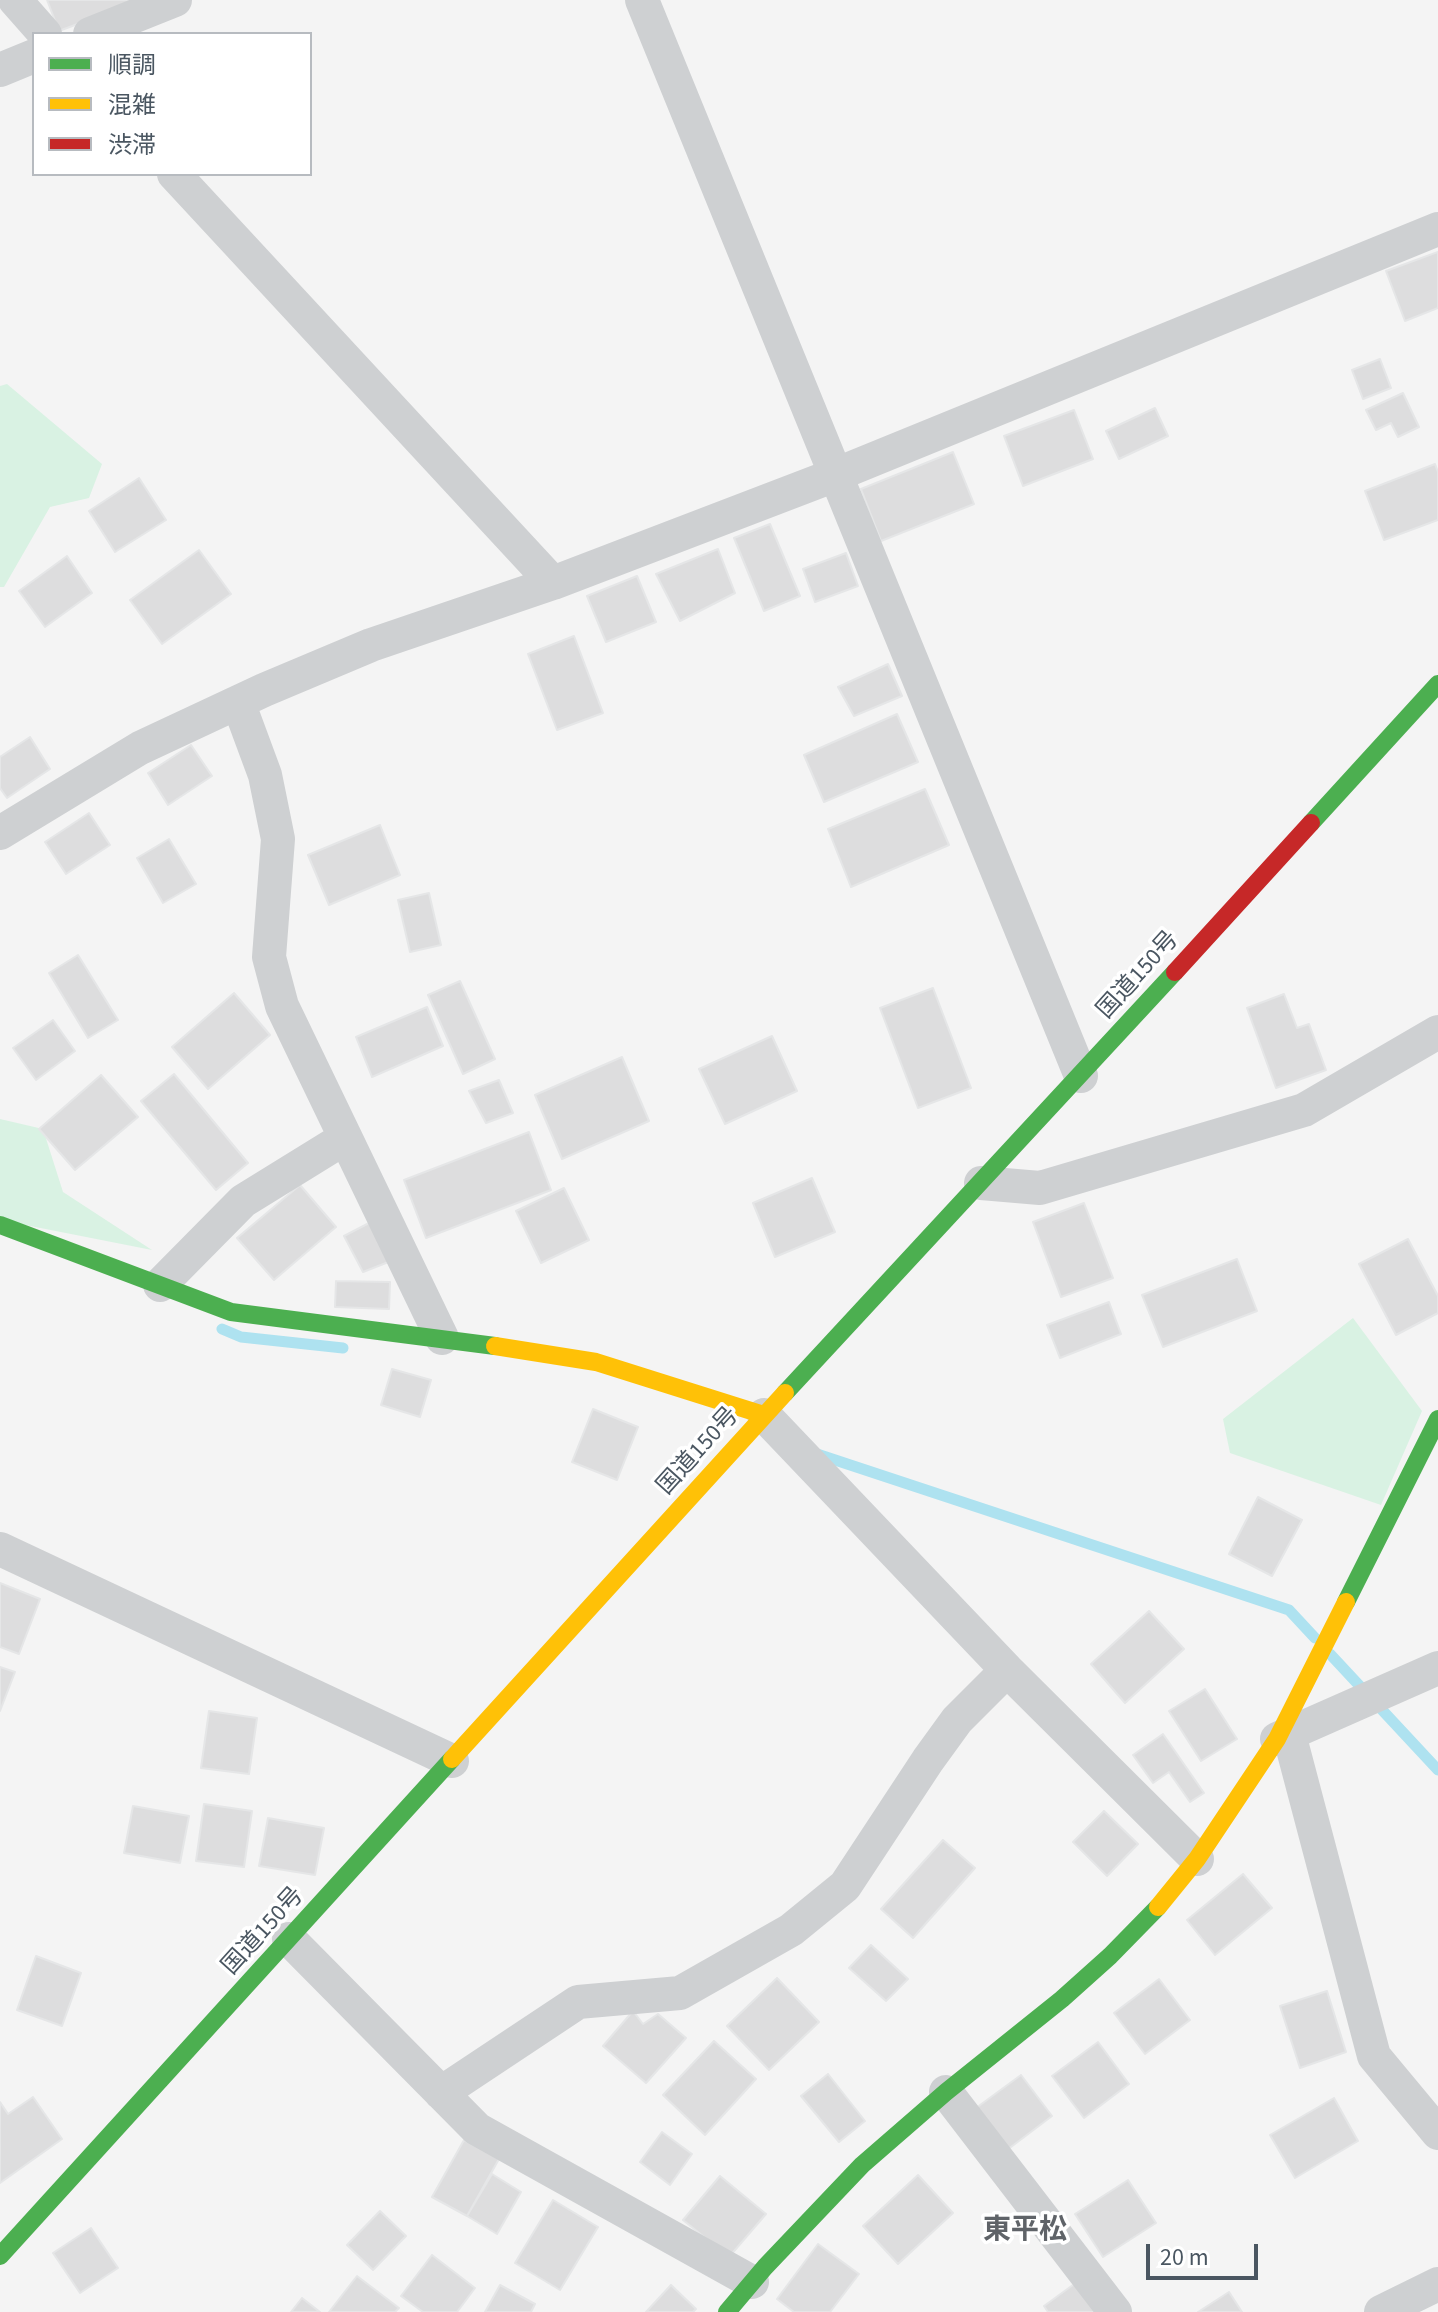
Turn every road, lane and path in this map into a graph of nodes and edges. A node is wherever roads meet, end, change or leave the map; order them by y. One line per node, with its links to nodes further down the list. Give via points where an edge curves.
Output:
1 (15, 0): 4 (street)
2 (175, 0): 5 (street)
3 (642, 0): 10 (street)
4 (43, 32)
5 (95, 32)
6 (32, 57): 7 (street)
7 (0, 70)
8 (176, 176): 11 (street)
9 (1438, 229): 10 (street)
10 (835, 475): 11 (street); 16 (street)
11 (553, 583): 13 (street, via 371,645)
12 (1438, 684): 16 (main road, 国道150号)
13 (238, 702): 14 (street, via 140,748); 17 (street, via 265,775 278,839 269,957 282,1006)
14 (0, 833)
15 (1438, 1032): 18 (street, via 1304,1110 1040,1188)
16 (1081, 1076): 18 (main road, 国道150号)
17 (345, 1138): 20 (street, via 243,1201); 21 (street)
18 (981, 1183): 22 (main road, 国道150号)
19 (0, 1225): 20 (main road)
20 (160, 1285): 21 (main road, via 231,1312)
21 (442, 1338): 22 (main road, via 596,1362)
22 (764, 1415): 26 (street); 28 (main road, 国道150号)
23 (1438, 1419): 27 (main road)
24 (0, 1549): 28 (street)
25 (1438, 1668): 27 (street)
26 (1007, 1670): 29 (street); 32 (street, via 957,1720 845,1886 791,1930 680,1993 578,2002)
27 (1283, 1736): 29 (main road); 33 (street, via 1374,2056)
28 (452, 1761): 30 (main road, 国道150号)
29 (1197, 1859): 31 (main road, via 1110,1956)
30 (289, 1939): 32 (street); 34 (main road, 国道150号)
31 (946, 2092): 35 (main road, via 862,2165); 38 (street)
32 (441, 2093): 35 (street, via 477,2129)
33 (1438, 2133)
34 (0, 2256)
35 (752, 2282): 37 (main road)
36 (1438, 2284): 39 (street)
37 (727, 2312)
38 (1115, 2312)
39 (1381, 2312)

